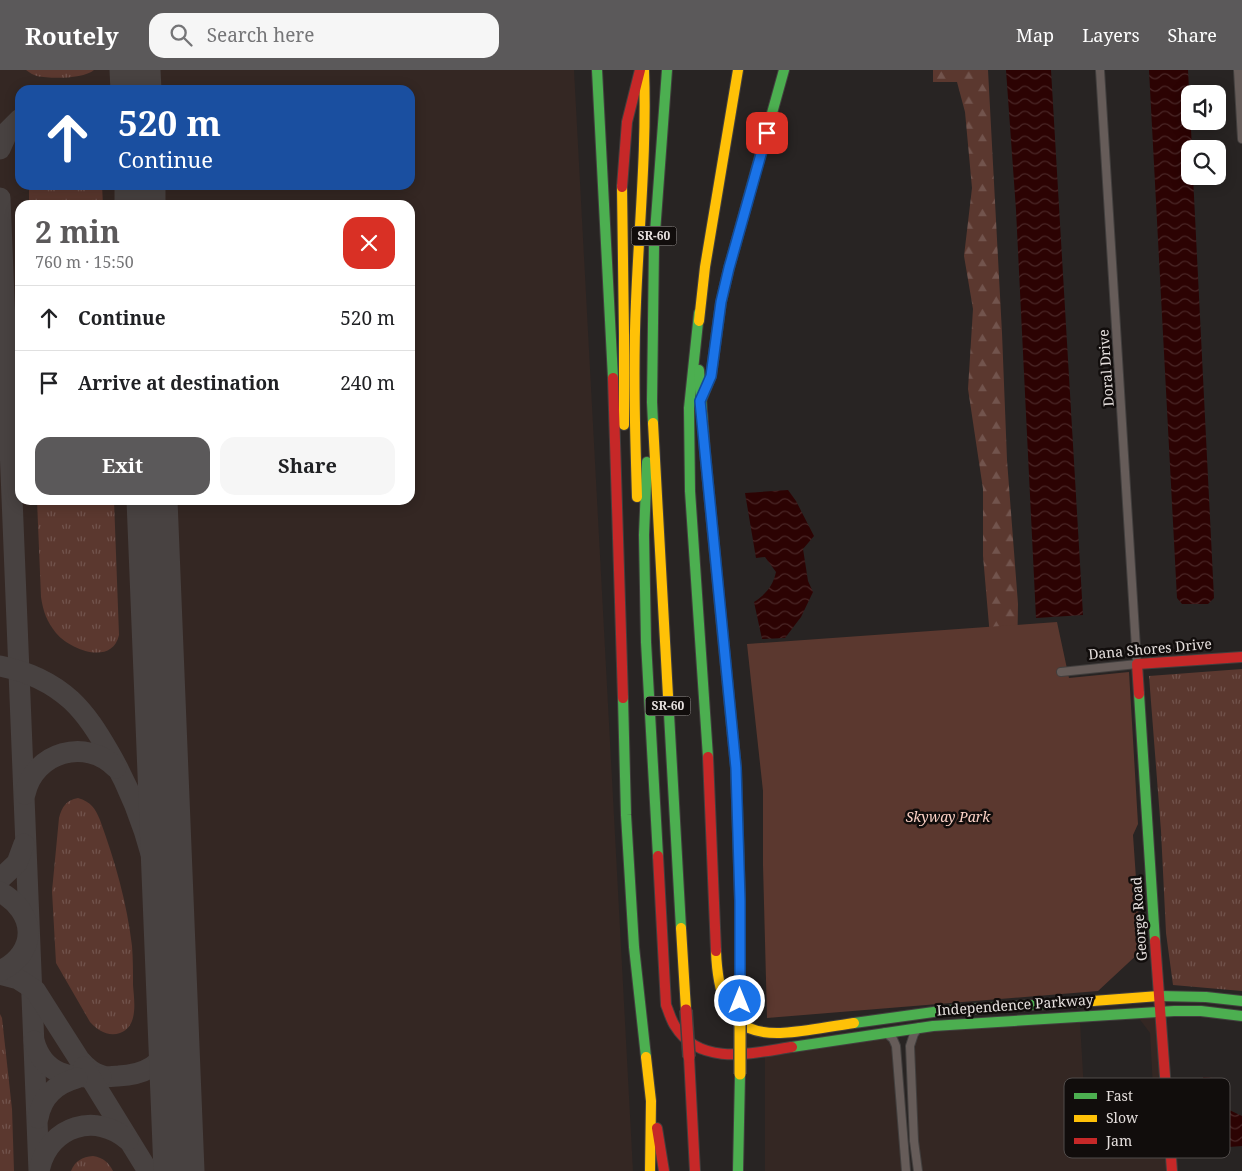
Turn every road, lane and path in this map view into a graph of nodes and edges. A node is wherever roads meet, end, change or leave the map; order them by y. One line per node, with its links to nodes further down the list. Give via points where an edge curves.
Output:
1 (597, 70): 13 (main road)
2 (640, 70): 13 (main road, via 629,109 622,162 625,378)
3 (644, 70): 14 (main road, via 647,106 634,378 641,616)
4 (667, 70): 12 (main road, SR-60 / SR-60, via 653,254)
5 (738, 70): 10 (main road)
6 (784, 70): 11 (main road, via 729,268 711,376)
7 (1100, 70): 16 (street, Doral Drive)
8 (1238, 70): 9 (street)
9 (1242, 139)
10 (699, 313): 11 (main road); 18 (main road, via 688,408 690,491 707,721 717,974 729,1011 747,1028 774,1034 942,1011)
11 (700, 401): 30 (main road, bridge, via 736,768 740,901)
12 (652, 402): 14 (main road, via 645,491); 29 (main road, SR-60 / SR-60, bridge)
13 (618, 501): 25 (main road, via 626,815 634,947)
14 (646, 642): 23 (main road, Independence Parkway, via 664,988 673,1024 705,1052 734,1055)
15 (1242, 656): 16 (main road, Dana Shores Drive)
16 (1137, 664): 17 (street, Dana Shores Drive); 18 (main road, George Road)
17 (1061, 672)
18 (1158, 996): 19 (main road); 20 (main road, George Road)
19 (1242, 1001)
20 (1160, 1011): 21 (main road, Independence Parkway); 22 (main road, Independence Parkway); 24 (main road, George Road)
21 (1242, 1016)
22 (919, 1027): 23 (main road, Independence Parkway); 32 (street, via 910,1046)
23 (885, 1032): 31 (street, via 896,1046)
24 (1165, 1078)
25 (651, 1100): 27 (main road); 28 (main road)
26 (1171, 1158): 33 (main road, George Road)
27 (650, 1171)
28 (664, 1171)
29 (695, 1171)
30 (738, 1171)
31 (906, 1171)
32 (918, 1171)
33 (1172, 1171)

